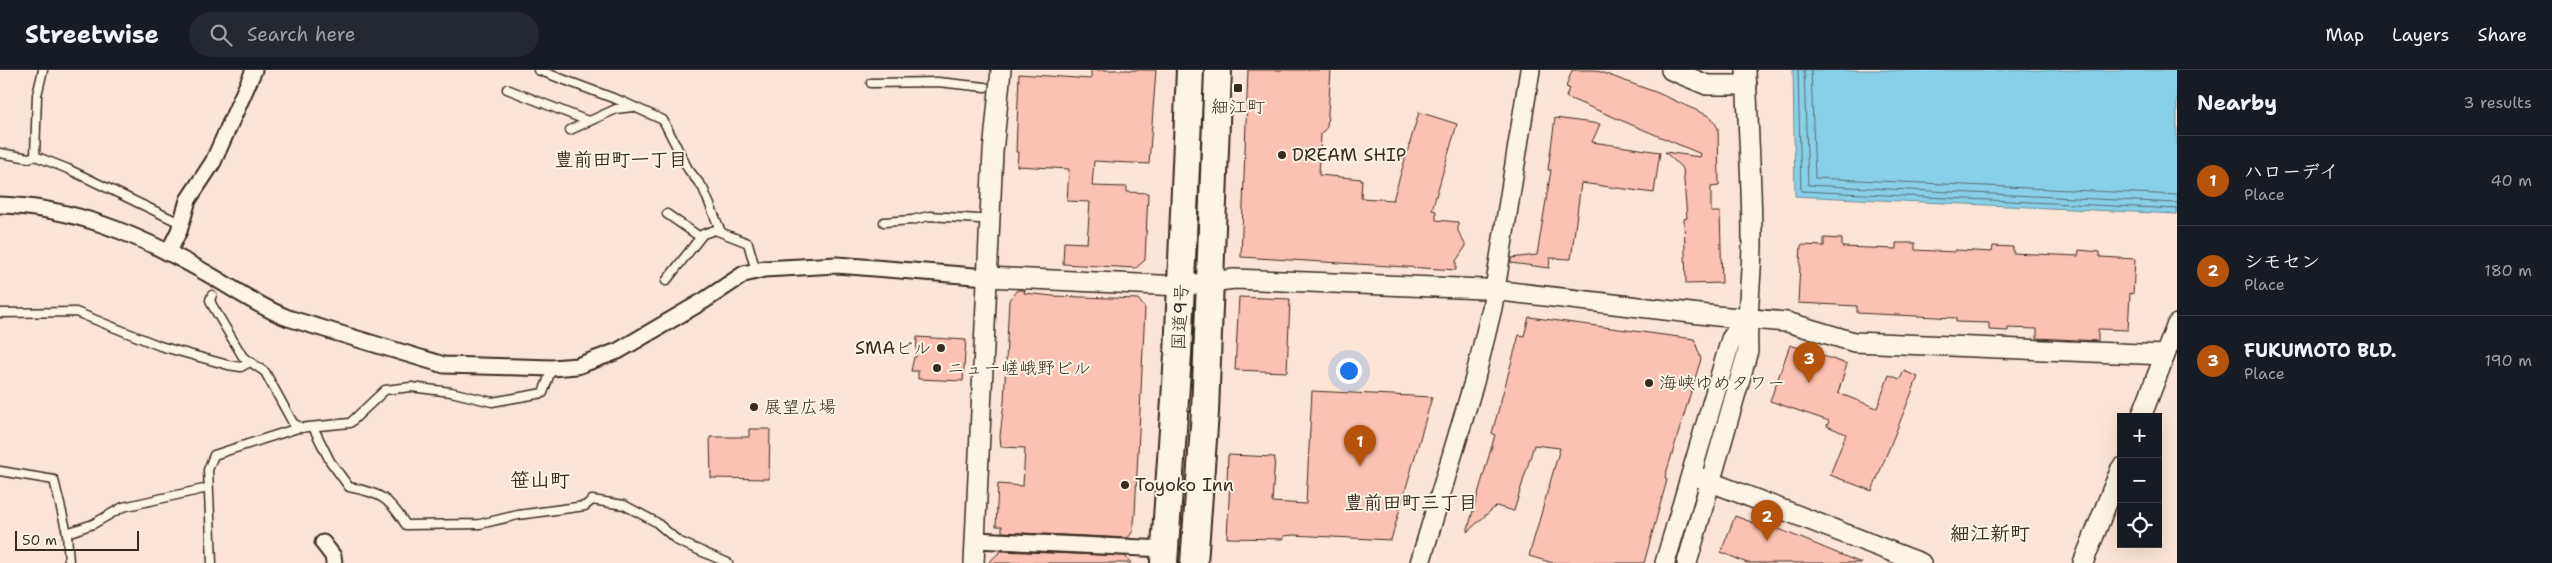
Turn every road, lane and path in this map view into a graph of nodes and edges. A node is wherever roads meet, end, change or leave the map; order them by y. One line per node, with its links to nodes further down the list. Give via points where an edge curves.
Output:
1 (43, 70): 18 (lane, via 37,95)
2 (254, 70): 23 (street, via 213,162 188,200)
3 (538, 70): 14 (lane)
4 (1001, 70): 28 (street)
5 (1190, 70): 31 (highway, 国道9号)
6 (1218, 70): 30 (highway, 国道9号)
7 (1530, 70): 32 (street)
8 (1671, 70): 10 (street, via 1707,85)
9 (1722, 70): 10 (street)
10 (1746, 77): 35 (street, via 1752,276)
11 (871, 84): 12 (lane, via 938,82)
12 (986, 87)
13 (507, 89): 15 (lane)
14 (635, 106): 15 (lane, via 616,109); 24 (lane, via 663,120 688,169 703,188)
15 (588, 121): 16 (lane)
16 (570, 130)
17 (0, 153): 18 (lane, via 29,158)
18 (35, 156): 23 (lane)
19 (0, 206): 26 (street, via 18,206 91,219)
20 (667, 214): 25 (lane)
21 (979, 219): 22 (lane, via 929,216)
22 (884, 222)
23 (182, 224): 26 (street)
24 (721, 232): 25 (lane, via 708,231); 27 (lane, via 748,243)
25 (700, 237): 29 (lane)
26 (168, 254): 39 (street, via 267,310 288,318 444,364)
27 (756, 271): 28 (street, via 837,265); 39 (street, via 744,274 618,351 577,366)
28 (987, 277): 31 (street); 49 (street)
29 (666, 281)
30 (1210, 281): 31 (street); 32 (street, via 1234,279); 57 (highway, 国道9号)
31 (1181, 286): 51 (highway, 国道9号)
32 (1496, 290): 35 (street); 58 (street, via 1474,382)
33 (212, 296): 38 (lane, via 210,300 223,325 243,357)
34 (0, 313): 38 (lane, via 76,312 160,346 228,365 241,367)
35 (1746, 317): 37 (street, via 1787,322 1854,342); 44 (street, via 1732,339); 46 (street, via 1748,351)
36 (2177, 324): 37 (street)
37 (2165, 356): 40 (street)
38 (250, 362): 42 (lane, via 265,372 293,423)
39 (552, 368): 41 (lane, via 543,393 492,402 411,387 385,390 350,423)
40 (2143, 413)
41 (313, 426): 42 (lane); 55 (lane, via 330,460 350,487 383,496 406,525 480,524 585,506 592,500 624,505 656,522 678,541)
42 (302, 428): 47 (lane, via 214,455 208,470)
43 (0, 471): 48 (lane, via 54,480)
44 (1691, 474): 46 (street); 59 (street)
45 (2117, 478): 62 (street)
46 (1710, 482): 60 (street); 61 (street)
47 (208, 488): 48 (lane, via 123,507); 53 (lane)
48 (67, 534): 52 (lane)
49 (975, 540): 51 (street); 56 (street)
50 (323, 543): 54 (street)
51 (1165, 556)
52 (69, 563)
53 (212, 563)
54 (334, 563)
55 (728, 563)
56 (974, 563)
57 (1194, 563)
58 (1420, 563)
59 (1665, 563)
60 (1687, 563)
61 (1921, 563)
62 (2083, 563)

